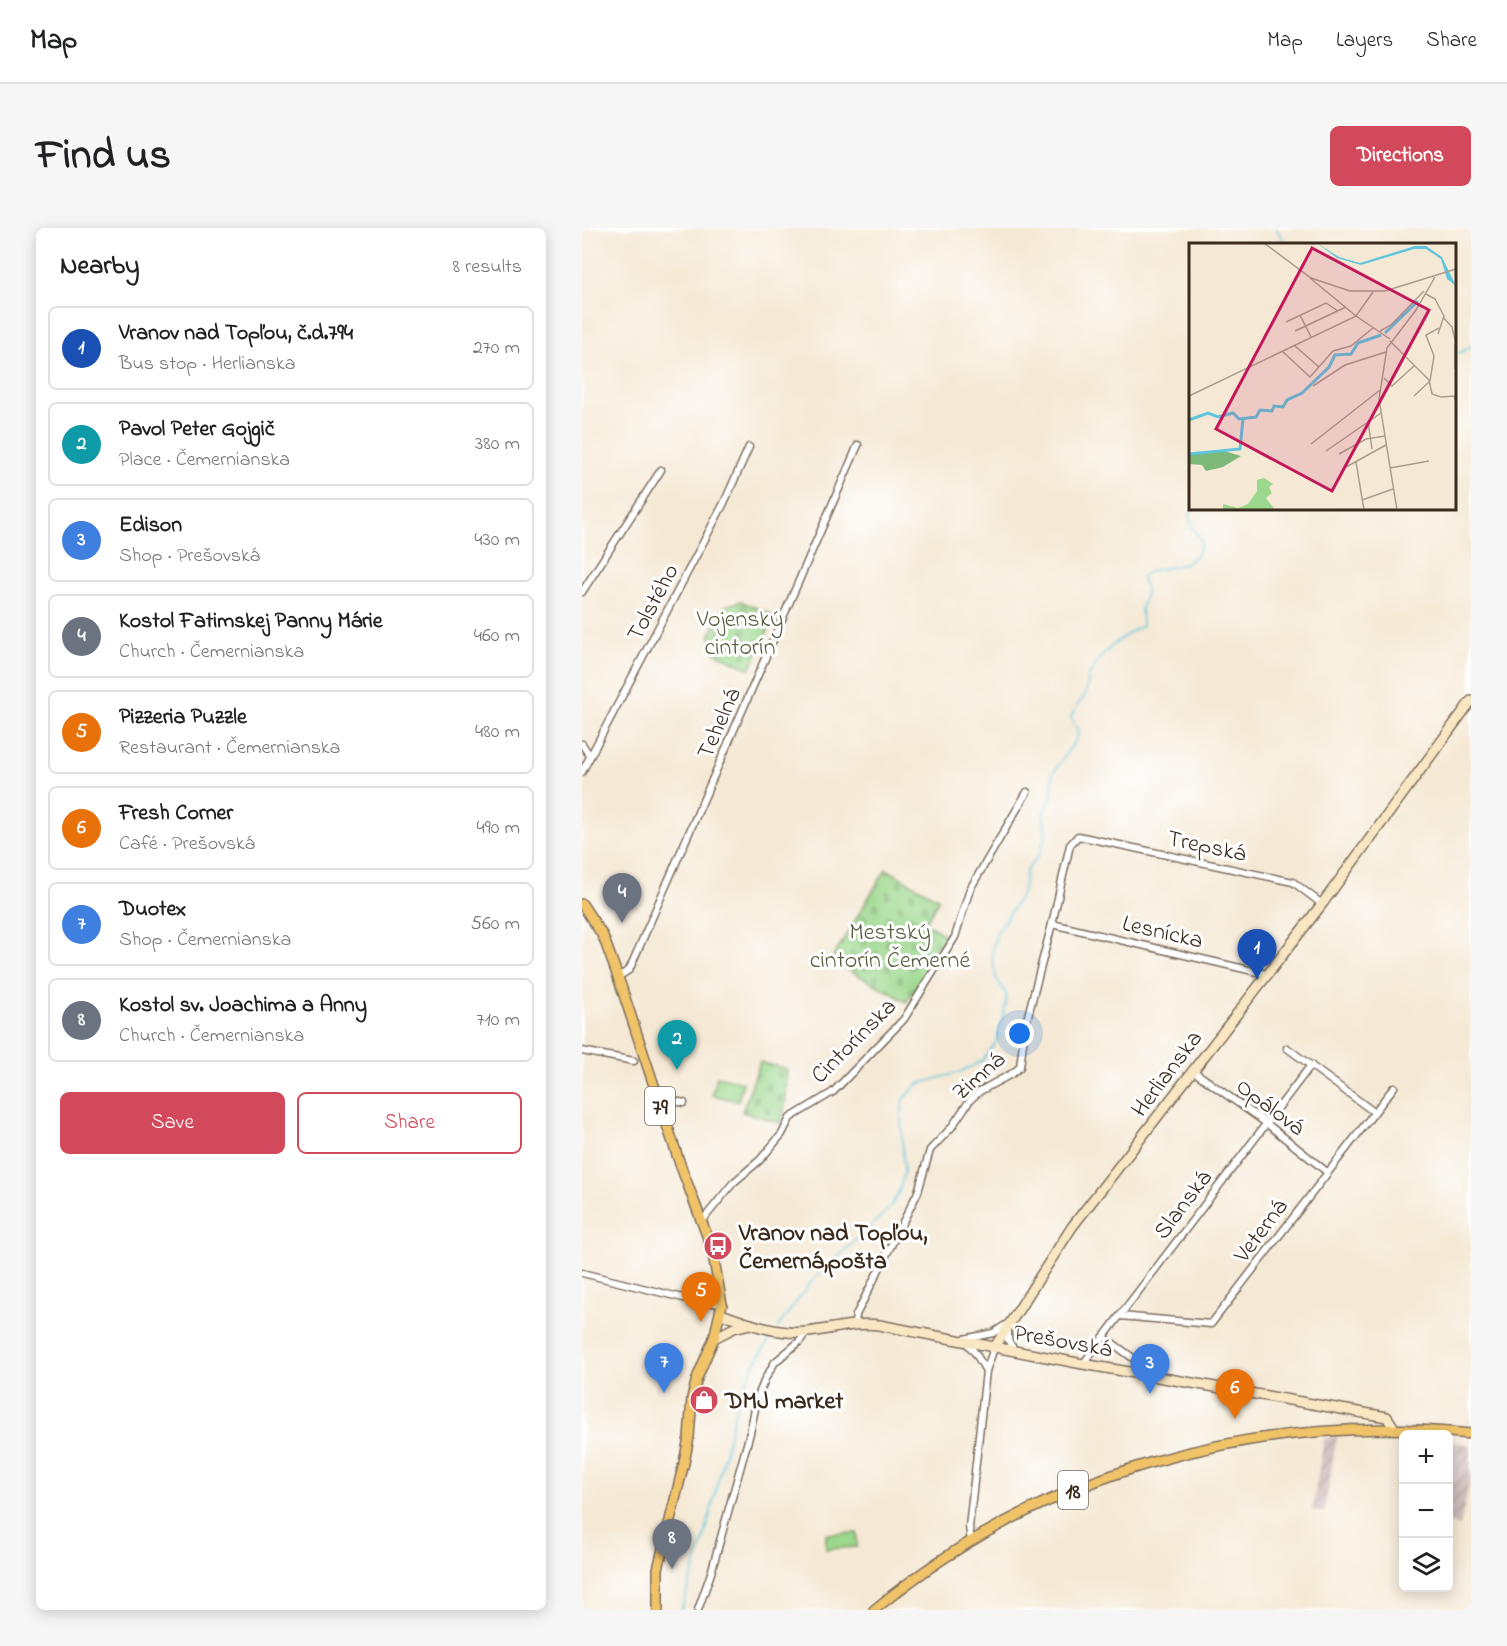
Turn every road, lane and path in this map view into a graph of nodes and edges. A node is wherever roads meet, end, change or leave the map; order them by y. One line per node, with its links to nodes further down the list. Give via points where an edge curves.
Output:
1 (858, 445): 15 (street, Tehelná, via 632,966)
2 (749, 447): 7 (street, Tolstého)
3 (660, 470): 4 (street)
4 (582, 592)
5 (1471, 701): 11 (main road, Herlianska)
6 (582, 744): 7 (street)
7 (590, 756): 8 (street, Tolstého)
8 (582, 772)
9 (1027, 792): 27 (street, Cintorínska, via 970,889 956,937 904,1019 833,1092 790,1118 760,1160 733,1183)
10 (1078, 836): 11 (street, Trepská, via 1293,882); 13 (street, Zimná, via 1070,845)
11 (1322, 903): 14 (main road, Herlianska)
12 (582, 904): 15 (main road, 79, via 603,936)
13 (1052, 924): 14 (street, Lesnícka); 32 (street, Zimná, via 1025,1027 1020,1067 970,1100 930,1150 918,1192 855,1315)
14 (1266, 974): 20 (main road, Herlianska)
15 (618, 977): 22 (main road, 79)
16 (1287, 1048): 19 (street)
17 (582, 1051): 18 (street)
18 (634, 1061)
19 (1311, 1065): 24 (street); 25 (street, Slanská)
20 (1192, 1070): 25 (street, Opálová); 33 (main road, Herlianska, via 1072,1227)
21 (1394, 1087): 24 (street, Veterná)
22 (657, 1097): 23 (street); 27 (main road, 79)
23 (684, 1103)
24 (1374, 1112): 26 (street, Veterná)
25 (1266, 1123): 26 (street, Opálová); 30 (street, Slanská)
26 (1327, 1172): 30 (street, Veterná, via 1210,1324)
27 (702, 1221): 29 (main road, 79, via 712,1249)
28 (582, 1273): 29 (street)
29 (721, 1309): 31 (main road, Prešovská); 36 (main road, 79)
30 (1120, 1316): 35 (street, Slanská)
31 (750, 1324): 34 (main road, Prešovská); 36 (main road)
32 (855, 1324): 34 (main road, Prešovská); 37 (main road, Prešovská)
33 (1010, 1324): 37 (street); 38 (main road, Herlianska); 39 (street, via 1008,1340)
34 (806, 1332): 47 (street, via 775,1362 757,1399)
35 (1104, 1337): 40 (street); 41 (street, Slanská)
36 (714, 1338): 46 (main road, 79, via 692,1398 684,1463 658,1569)
37 (962, 1341): 38 (main road, Prešovská); 42 (street)
38 (994, 1348): 39 (main road, Prešovská); 42 (street, Herlianska)
39 (1016, 1352): 41 (main road, Prešovská)
40 (1133, 1358)
41 (1083, 1364): 43 (main road, Prešovská, via 1387,1417)
42 (986, 1371): 45 (street, Herlianska, via 969,1527)
43 (1394, 1428): 44 (main road, 18); 45 (main road, 18, via 1289,1434 1180,1454 1065,1494)
44 (1471, 1434)
45 (971, 1541): 48 (main road, 18)
46 (658, 1610)
47 (698, 1610)
48 (874, 1610)

